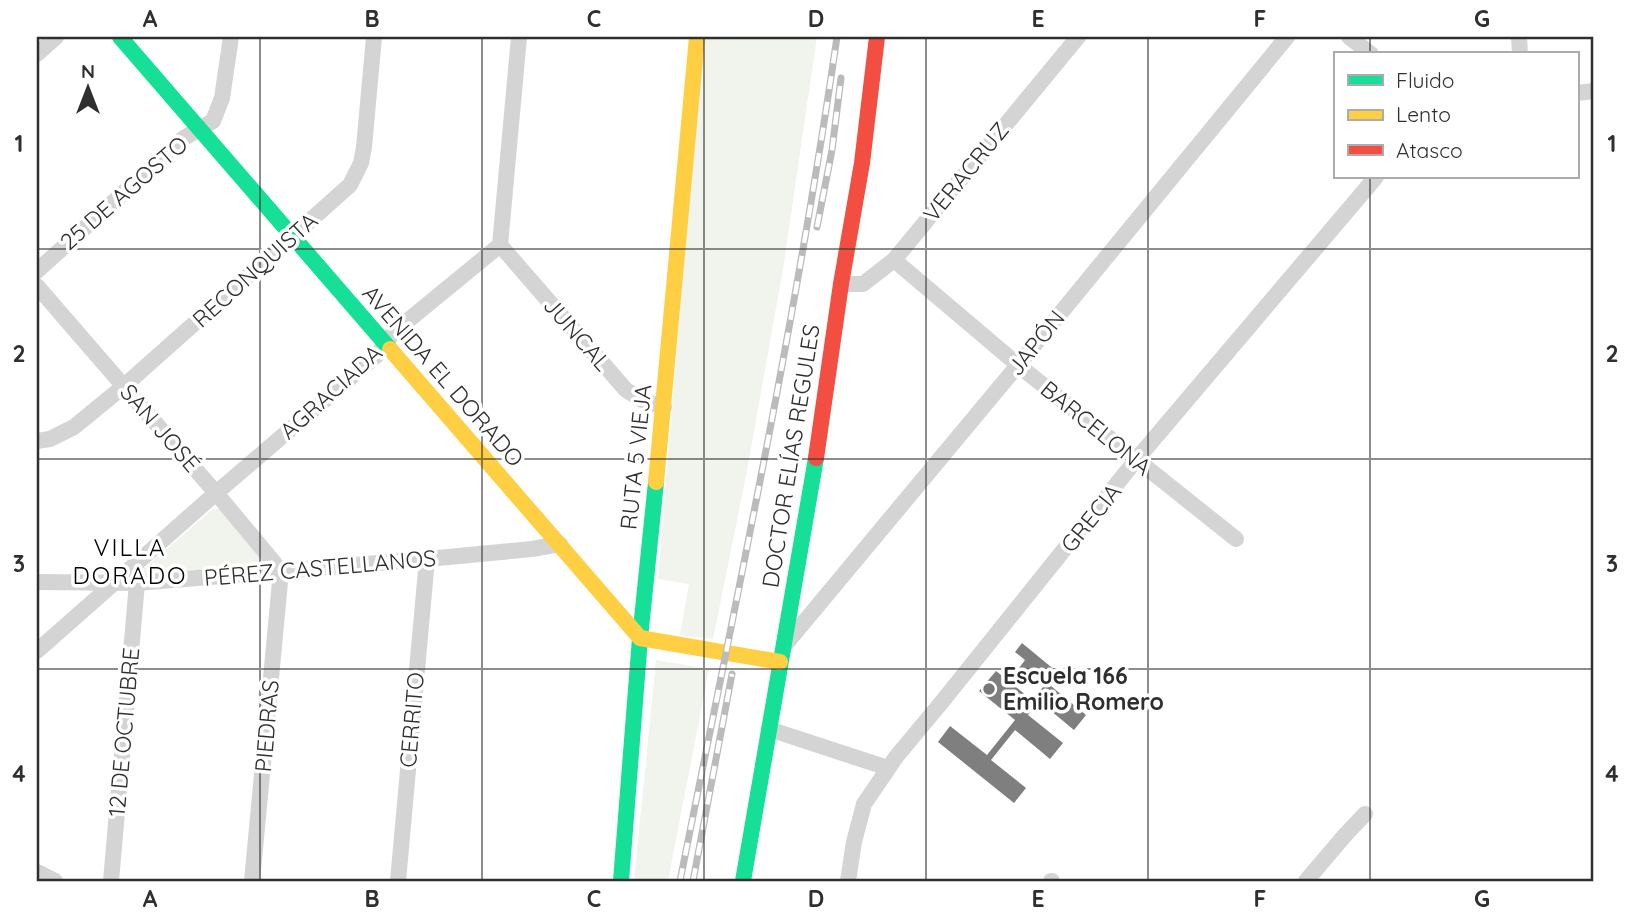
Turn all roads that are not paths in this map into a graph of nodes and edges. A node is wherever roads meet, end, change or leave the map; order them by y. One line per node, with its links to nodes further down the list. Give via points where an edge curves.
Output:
1 (57, 37): 12 (street)
2 (120, 37): 13 (street, AVENIDA EL DORADO)
3 (231, 37): 13 (street, 25 DE AGOSTO, via 222,97 213,121)
4 (374, 37): 15 (street, RECONQUISTA, via 361,163 350,185)
5 (519, 37): 16 (street)
6 (697, 37): 24 (street, RUTA 5 VIEJA)
7 (877, 37): 19 (street, DOCTOR ELÍAS REGULES)
8 (1078, 37): 17 (street, VERACRUZ)
9 (1287, 37): 22 (street, JAPÓN)
10 (1349, 37): 11 (street)
11 (1368, 52)
12 (37, 54)
13 (200, 129): 15 (street, AVENIDA EL DORADO); 18 (street, 25 DE AGOSTO, via 184,138)
14 (1375, 178): 26 (street, GRECIA)
15 (292, 237): 21 (street, AVENIDA EL DORADO); 23 (street, RECONQUISTA)
16 (500, 245): 21 (street, AGRACIADA, via 394,332); 24 (street, JUNCAL, via 626,390)
17 (894, 260): 19 (street, VERACRUZ, via 863,284); 22 (street, BARCELONA)
18 (37, 271)
19 (841, 284): 37 (street, DOCTOR ELÍAS REGULES)
20 (37, 286): 23 (street, SAN JOSÉ)
21 (385, 345): 27 (street, AGRACIADA); 29 (street, AVENIDA EL DORADO)
22 (1018, 365): 26 (street, BARCELONA); 37 (street, JAPÓN)
23 (124, 386): 25 (street, RECONQUISTA, via 74,427); 27 (street, SAN JOSÉ)
24 (664, 407): 35 (street, RUTA 5 VIEJA)
25 (37, 441)
26 (1136, 460): 28 (street, BARCELONA); 39 (street, GRECIA)
27 (216, 493): 31 (street, SAN JOSÉ); 33 (street, AGRACIADA)
28 (1236, 538)
29 (560, 544): 30 (street, PÉREZ CASTELLANOS); 35 (street, AVENIDA EL DORADO)
30 (427, 559): 31 (street, PÉREZ CASTELLANOS); 45 (street, CERRITO)
31 (281, 571): 34 (street, PÉREZ CASTELLANOS); 44 (street, PIEDRAS)
32 (37, 582): 33 (street, PÉREZ CASTELLANOS)
33 (114, 582): 34 (street, PÉREZ CASTELLANOS); 36 (street, AGRACIADA)
34 (137, 583): 43 (street, 12 DE OCTUBRE)
35 (640, 638): 37 (street); 46 (street, RUTA 5 VIEJA)
36 (37, 651)
37 (782, 655): 38 (street, DOCTOR ELÍAS REGULES)
38 (769, 729): 39 (street); 47 (street, DOCTOR ELÍAS REGULES)
39 (888, 768): 48 (street, GRECIA, via 864,804)
40 (1365, 814): 49 (street)
41 (37, 872): 42 (street)
42 (55, 881)
43 (111, 881)
44 (252, 881)
45 (398, 881)
46 (621, 881)
47 (743, 881)
48 (848, 881)
49 (1306, 881)

